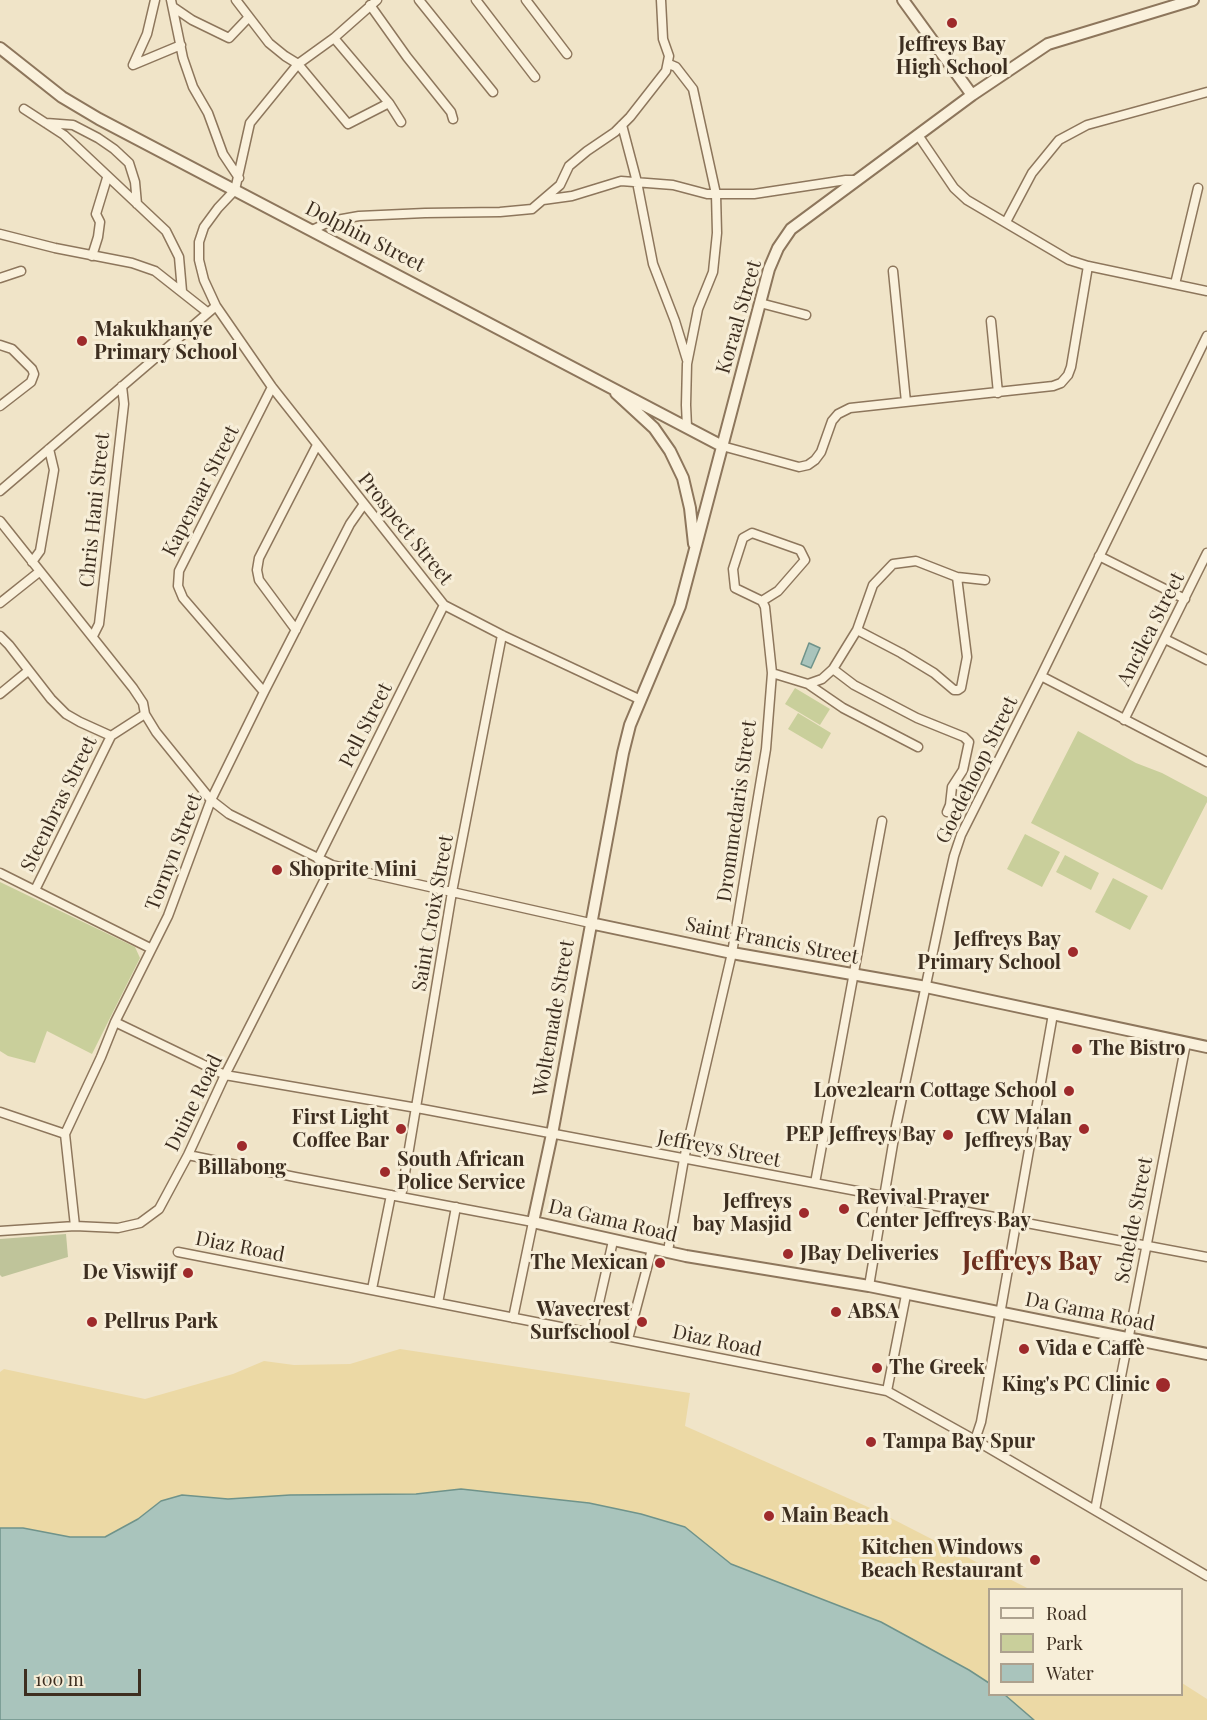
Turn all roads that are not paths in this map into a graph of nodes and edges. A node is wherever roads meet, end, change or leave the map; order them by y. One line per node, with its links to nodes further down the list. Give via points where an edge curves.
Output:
1 (155, 0): 13 (street, via 147,34 133,64)
2 (236, 0): 11 (street)
3 (419, 0): 19 (street)
4 (476, 0): 18 (street)
5 (526, 0): 15 (street)
6 (661, 0): 17 (street)
7 (903, 0): 21 (street)
8 (1193, 0): 21 (street, Koraal Street, via 1048,44)
9 (374, 2): 12 (street); 24 (street, via 407,57 452,112)
10 (172, 4): 11 (street, via 192,20 229,38); 13 (street)
11 (249, 17): 16 (street, via 269,43)
12 (334, 38): 16 (street); 22 (street)
13 (180, 45): 30 (street, via 193,87 208,113 223,154)
14 (0, 48): 34 (street, Dolphin Street, via 62,97)
15 (567, 54)
16 (298, 64): 22 (street, via 348,124); 30 (street, via 249,123)
17 (669, 64): 27 (street); 35 (street, via 693,89)
18 (535, 77)
19 (493, 92)
20 (1207, 92): 38 (street, via 1087,125 1059,140 1032,173)
21 (972, 95): 28 (street, Koraal Street)
22 (389, 103): 25 (street)
23 (24, 109): 26 (street)
24 (453, 119)
25 (400, 122)
26 (46, 123): 29 (street, via 64,135); 37 (street, via 73,125 114,149 129,163)
27 (622, 125): 32 (street); 36 (street, via 569,166 560,184)
28 (918, 135): 31 (street, Koraal Street); 38 (street, via 954,188)
29 (107, 178): 37 (street); 41 (street, via 96,214 100,222)
30 (239, 178): 34 (street)
31 (856, 180): 35 (street, via 754,194); 49 (street, Koraal Street, via 791,229 769,269)
32 (637, 182): 35 (street); 36 (street, via 621,181); 56 (street, via 653,264)
33 (1198, 188): 46 (street)
34 (235, 190): 39 (street, Dolphin Street); 50 (street, Prospect Street, via 204,227 199,242 198,260)
35 (716, 194): 56 (street, via 713,272 698,309)
36 (543, 200): 39 (street, via 532,209 517,211 359,216 331,221)
37 (136, 204): 47 (street, via 166,231 179,257)
38 (1006, 222): 42 (street, via 1069,260)
39 (312, 230): 57 (street, Dolphin Street)
40 (0, 234): 41 (street)
41 (92, 255): 47 (street, via 156,271)
42 (1088, 266): 46 (street); 60 (street, via 1068,375 1053,387)
43 (21, 271): 45 (street)
44 (893, 271): 61 (street)
45 (0, 278)
46 (1175, 284): 48 (street)
47 (182, 291): 51 (street)
48 (1207, 291)
49 (760, 303): 52 (street); 65 (street, Koraal Street)
50 (216, 306): 51 (street); 59 (street, Prospect Street)
51 (207, 312): 58 (street)
52 (806, 315)
53 (991, 321): 60 (street)
54 (1207, 336): 72 (street, Goedehoop Street)
55 (0, 345): 62 (street, via 12,349 32,369 34,377)
56 (687, 363): 63 (street)
57 (605, 383): 63 (street, Dolphin Street); 71 (street, via 654,428 670,451 683,478 693,526)
58 (122, 386): 66 (street); 85 (street, Chris Hani Street, via 124,404 99,624)
59 (272, 387): 64 (street, Prospect Street); 93 (street, Kapenaar Street, via 178,571 183,598)
60 (998, 393): 61 (street)
61 (906, 402): 65 (street, via 850,408 838,414 821,452 808,465 799,467)
62 (0, 406)
63 (687, 427): 65 (street, Dolphin Street)
64 (316, 445): 68 (street, Prospect Street); 81 (street, via 259,558 257,570 259,580)
65 (722, 446): 71 (street, Koraal Street)
66 (49, 450): 67 (street); 73 (street, via 54,470 40,551)
67 (0, 491)
68 (364, 504): 80 (street, Prospect Street); 81 (street, Tornyn Street)
69 (0, 522): 73 (street, Saint Francis Street)
70 (1207, 553): 77 (street, Ancilea Street)
71 (694, 556): 95 (street, Koraal Street, via 680,606)
72 (1099, 556): 77 (street); 91 (street, Goedehoop Street)
73 (32, 562): 74 (street, Saint Francis Street)
74 (39, 572): 79 (street); 85 (street, Saint Francis Street)
75 (957, 577): 76 (street); 82 (street, via 916,561 893,564 873,585); 82 (street, via 967,657 958,690)
76 (985, 580)
77 (1185, 599): 86 (street, Ancilea Street)
78 (762, 601): 78 (street, via 735,588 733,569 742,538 752,533 800,550 805,560 778,591); 90 (street, Drommedaris Street)
79 (0, 603)
80 (444, 605): 83 (street, Prospect Street); 105 (street, Pell Street)
81 (296, 630): 93 (street, Tornyn Street)
82 (857, 630): 88 (street)
83 (502, 635): 95 (street, Prospect Street); 109 (street, Saint Croix Street)
84 (0, 636): 89 (street)
85 (93, 636): 96 (street, Saint Francis Street, via 143,703)
86 (1165, 639): 87 (street); 97 (street, Ancilea Street)
87 (1207, 660)
88 (833, 669): 92 (street); 103 (street, via 854,685 969,742)
89 (28, 671): 94 (street); 99 (street, via 66,714)
90 (772, 672): 92 (street); 112 (street, Drommedaris Street, via 766,749)
91 (1041, 676): 97 (street); 114 (street, Goedehoop Street, via 961,835)
92 (808, 684): 100 (street, via 843,708)
93 (264, 692): 102 (street, Tornyn Street)
94 (0, 694)
95 (641, 700): 98 (street, Koraal Street)
96 (144, 714): 99 (street, Steenbras Street); 102 (street, Saint Francis Street)
97 (1124, 720): 101 (street)
98 (630, 725): 110 (street, Woltemade Street)
99 (111, 736): 108 (street, Steenbras Street)
100 (918, 747)
101 (1207, 762)
102 (211, 800): 105 (street, Saint Francis Street, via 229,814); 111 (street, Tornyn Street, via 168,916)
103 (947, 812)
104 (882, 821): 113 (street)
105 (318, 859): 106 (street, Saint Francis Street)
106 (332, 865): 109 (street, Saint Francis Street); 119 (street, Duine Road)
107 (0, 873): 108 (street)
108 (35, 890): 111 (street)
109 (452, 892): 110 (street, Saint Francis Street); 120 (street, Saint Croix Street)
110 (590, 923): 112 (street, Saint Francis Street); 123 (street, Woltemade Street)
111 (150, 948): 116 (street, Tornyn Street)
112 (732, 953): 113 (street, Saint Francis Street); 125 (street, Drommedaris Street)
113 (854, 975): 114 (street, Saint Francis Street); 126 (street)
114 (926, 987): 115 (street, Saint Francis Street); 129 (street, Goedehoop Street)
115 (1053, 1014): 117 (street, Saint Francis Street); 131 (street)
116 (115, 1022): 119 (street, Jeffreys Street); 122 (street, Tornyn Street)
117 (1186, 1043): 118 (street, Saint Francis Street); 136 (street, Schelde Street)
118 (1207, 1047)
119 (225, 1075): 120 (street, Jeffreys Street); 124 (street, Duine Road)
120 (417, 1108): 123 (street, Jeffreys Street); 128 (street, Saint Croix Street)
121 (0, 1112): 122 (street)
122 (65, 1134): 133 (street)
123 (552, 1134): 125 (street, Jeffreys Street); 132 (street, Woltemade Street)
124 (188, 1155): 127 (street, Da Gama Road); 133 (street, Duine Road, via 159,1209 141,1223 118,1228)
125 (684, 1159): 126 (street, Jeffreys Street); 138 (street, Drommedaris Street)
126 (815, 1183): 129 (street, Jeffreys Street)
127 (391, 1195): 128 (street, Da Gama Road); 142 (street)
128 (401, 1197): 130 (street, Da Gama Road)
129 (885, 1197): 131 (street, Jeffreys Street); 141 (street, Goedehoop Street)
130 (456, 1207): 132 (street, Da Gama Road); 144 (street)
131 (1017, 1220): 136 (street, Jeffreys Street); 145 (street)
132 (533, 1222): 135 (street, Da Gama Road); 146 (street, Woltemade Street)
133 (75, 1226): 134 (street, Duine Road)
134 (0, 1232)
135 (613, 1241): 137 (street, Da Gama Road); 147 (street)
136 (1145, 1245): 140 (street, Jeffreys Street); 148 (street, Schelde Street)
137 (652, 1249): 138 (street, Da Gama Road); 149 (street)
138 (668, 1251): 141 (street, Da Gama Road)
139 (178, 1252): 142 (street, Diaz Road)
140 (1207, 1257)
141 (869, 1286): 143 (street, Da Gama Road)
142 (372, 1289): 144 (street, Diaz Road)
143 (906, 1295): 145 (street, Da Gama Road); 151 (street)
144 (438, 1303): 146 (street, Diaz Road)
145 (1000, 1312): 148 (street, Da Gama Road); 152 (street)
146 (513, 1318): 147 (street, Diaz Road)
147 (592, 1333): 149 (street, Diaz Road)
148 (1128, 1338): 150 (street, Da Gama Road); 153 (street, Schelde Street)
149 (628, 1340): 151 (street, Diaz Road)
150 (1207, 1354)
151 (887, 1391): 152 (street, Diaz Road)
152 (975, 1440): 153 (street, Diaz Road)
153 (1095, 1510): 154 (street, Diaz Road)
154 (1207, 1576)

